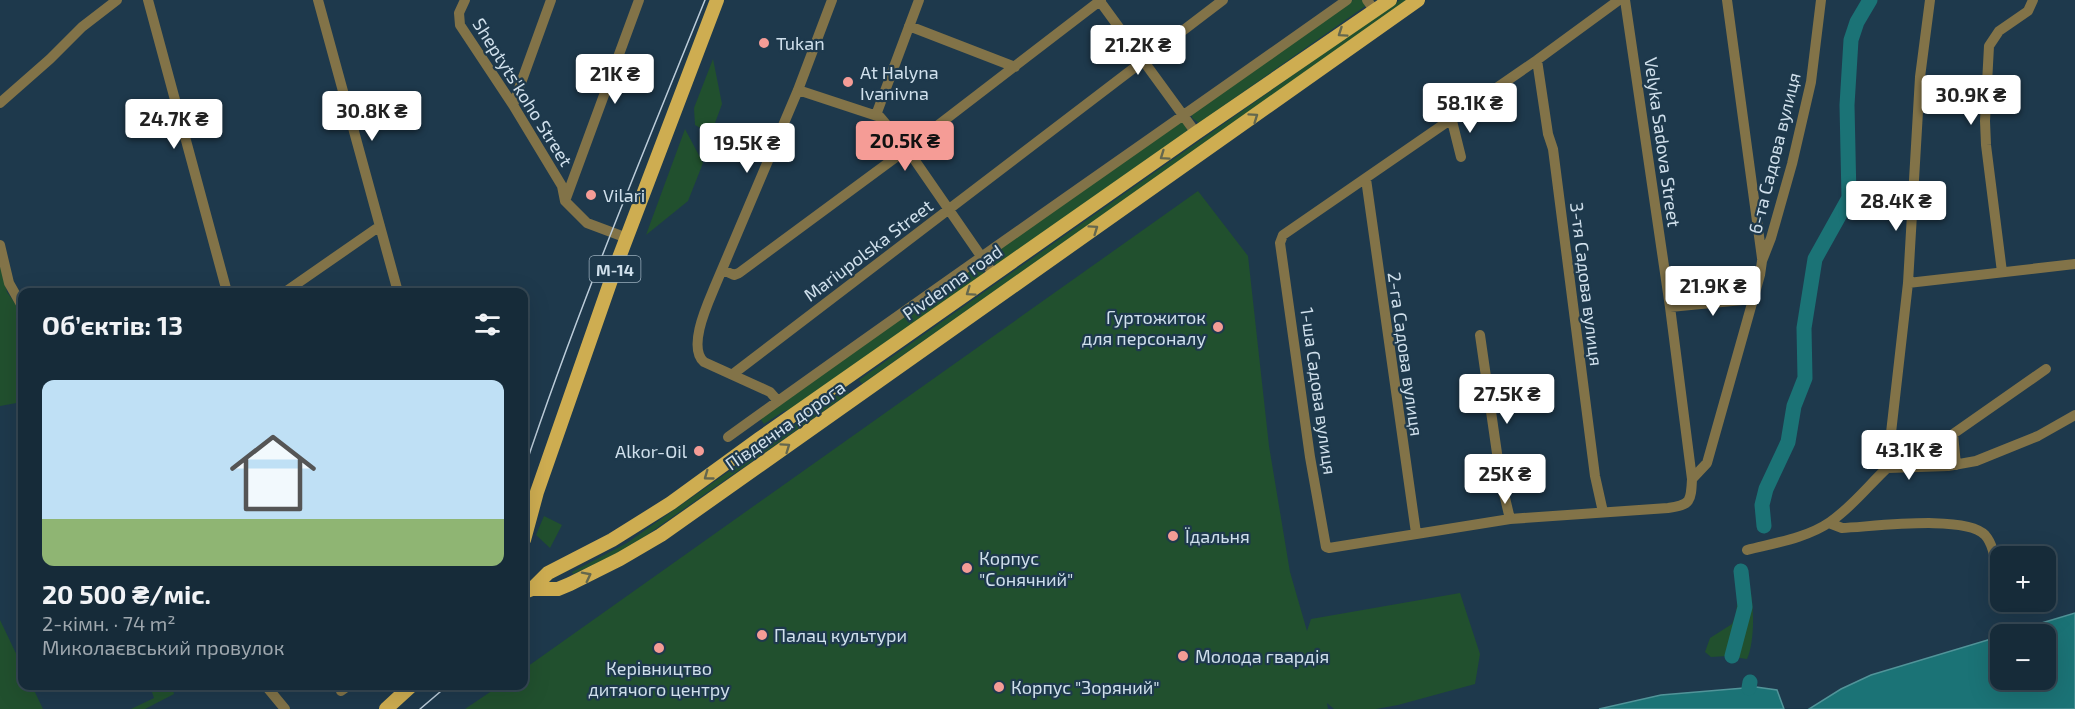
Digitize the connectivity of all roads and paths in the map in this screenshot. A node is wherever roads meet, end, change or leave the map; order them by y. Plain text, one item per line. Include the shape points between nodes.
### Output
1 (117, 0) edge
2 (148, 0) edge
3 (318, 0) edge
4 (465, 0) edge
5 (551, 0) edge
6 (639, 0) edge
7 (717, 0) edge
8 (832, 0) edge
9 (918, 0) edge
10 (1100, 0) edge
11 (1223, 0) edge
12 (1347, 0) edge
13 (1390, 0) edge
14 (1418, 0) edge
15 (1618, 0) edge
16 (1625, 0) edge
17 (1726, 0) edge
18 (1821, 0) edge
19 (1930, 0) edge
20 (2033, 0) edge
21 (1371, 6) edge
22 (909, 26) junction
23 (1144, 60) junction
24 (1538, 60) junction
25 (1016, 67) junction
26 (798, 90) junction
27 (0, 103) edge
28 (513, 105) junction
29 (876, 115) junction
30 (1184, 116) junction
31 (1451, 117) junction
32 (1196, 133) junction
33 (907, 149) junction
34 (1461, 157) dead end
35 (1366, 179) junction
36 (565, 201) junction
37 (949, 209) junction
38 (380, 226) junction
39 (627, 238) junction
40 (0, 245) edge
41 (980, 256) junction
42 (1762, 261) junction
43 (2075, 264) edge
44 (723, 270) junction
45 (2002, 272) junction
46 (994, 275) junction
47 (1908, 283) junction
48 (226, 288) edge
49 (291, 288) edge
50 (397, 288) edge
51 (1754, 298) junction
52 (18, 299) edge
53 (1670, 307) junction
54 (1480, 335) dead end
55 (2046, 369) dead end
56 (733, 374) junction
57 (845, 379) junction
58 (857, 397) junction
59 (778, 401) junction
60 (2075, 415) edge
61 (728, 437) dead end
62 (1956, 465) junction
63 (1887, 468) junction
64 (1692, 479) junction
65 (1603, 512) junction
66 (1510, 519) junction
67 (1829, 523) junction
68 (528, 525) edge
69 (1416, 533) junction
70 (1991, 546) edge
71 (1747, 550) dead end
72 (528, 591) edge
73 (269, 690) edge
74 (407, 690) edge
75 (285, 709) edge
76 (386, 709) edge

1 - 27 street
2 - 48 street
3 - 38 street
4 - 28 street, Sheptyts'koho Street via 459,13 460,25
5 - 28 street
6 - 36 street
7 - 39 main road, М-14
8 - 26 street
9 - 22 street
10 - 23 street
10 - 25 street
11 - 23 street, Mariupolska Street
12 - 30 street
13 - 21 main road, Pivdenna road
58 -> 14 main road, Південна дорога
15 - 24 street
16 - 53 street, Velyka Sadova Street
17 - 42 street
18 - 42 street, 6-та Садова вулиця via 1808,92 1792,164
19 - 47 street via 1920,77
20 - 45 street via 2028,11 1999,31 1989,46 1986,133
21 -> 32 main road, Pivdenna road
22 - 25 street
22 - 29 street
23 - 30 street
23 - 37 street, Mariupolska Street
24 - 31 street
24 - 65 street, 3-тя Садова вулиця via 1594,476
25 - 33 street
26 - 29 street
26 - 44 street
28 - 36 street, Sheptyts'koho Street via 562,186
29 - 33 street
30 - 32 street
30 - 41 street
31 - 34 street
31 - 35 street
32 -> 46 main road, Pivdenna road
33 - 37 street
33 - 44 street via 739,273
35 - 69 street, 2-га Садова вулиця
35 - 69 street, 1-ша Садова вулиця via 1281,239 1310,457 1326,547
36 - 39 street, Sheptyts'koho Street via 587,223
37 - 41 street
37 - 56 street, Mariupolska Street
38 - 49 street
38 - 50 street
39 - 68 main road, М-14
40 - 52 street via 9,283
41 - 46 street
41 - 59 street
42 - 51 street, 6-та Садова вулиця
43 - 45 street
44 - 56 street via 700,328 697,352 704,362
45 - 47 street
46 -> 57 main road, Pivdenna road
47 - 63 street
51 - 53 street
51 - 64 street, 6-та Садова вулиця via 1707,463
53 - 64 street, Velyka Sadova Street
54 - 66 street
55 - 62 street via 1953,434
56 - 59 street via 770,392
57 - 58 main road
57 -> 72 main road, Pivdenna road via 662,509 548,573
72 -> 58 main road, Південна дорога via 570,584 661,535
59 - 61 street
60 - 62 street via 2038,436
62 - 63 street
63 - 67 street
64 - 65 street, Velyka Sadova Street via 1691,495 1683,506
65 - 66 street
66 - 69 street
67 - 70 street via 1842,528 1930,523 1970,526
67 - 71 street
73 - 75 street
74 - 76 main road

